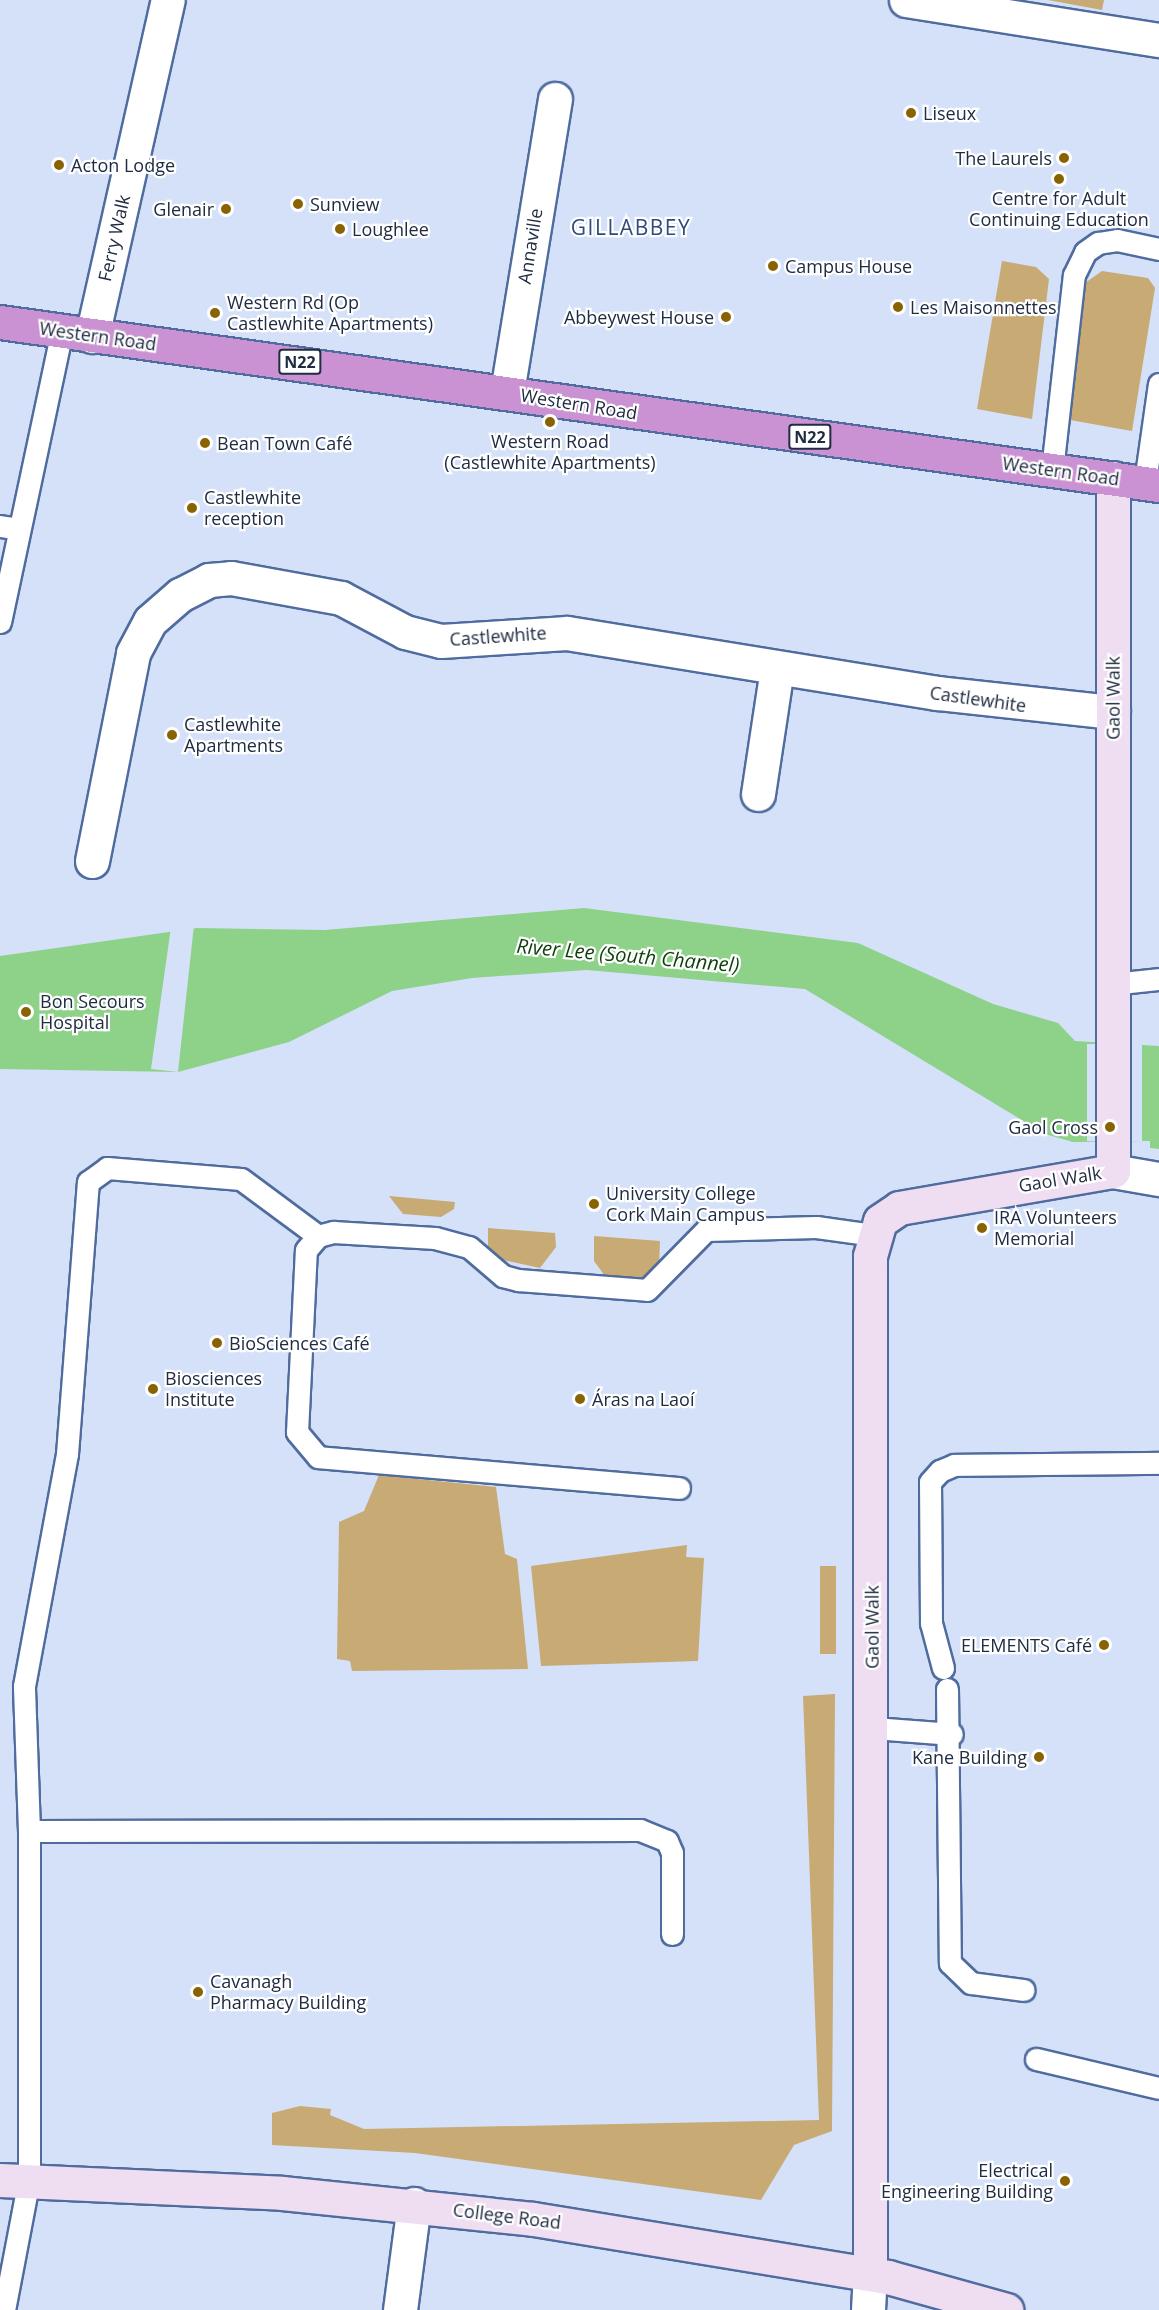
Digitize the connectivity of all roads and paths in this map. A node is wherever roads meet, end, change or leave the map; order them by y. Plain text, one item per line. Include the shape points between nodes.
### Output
1 (168, 0) edge
2 (906, 0) edge
3 (1159, 40) edge
4 (555, 99) dead end
5 (1159, 249) edge
6 (0, 322) edge
7 (77, 334) junction
8 (1159, 384) edge
9 (507, 392) junction
10 (1052, 470) junction
11 (1113, 478) junction
12 (1152, 484) edge
13 (10, 527) edge
14 (0, 622) edge
15 (777, 668) junction
16 (1113, 712) junction
17 (758, 794) dead end
18 (92, 861) dead end
19 (1159, 979) edge
20 (1112, 984) junction
21 (1113, 1156) junction
22 (1159, 1179) edge
23 (874, 1235) junction
24 (318, 1236) junction
25 (1159, 1463) edge
26 (679, 1488) dead end
27 (874, 1728) junction
28 (951, 1734) junction
29 (29, 1831) junction
30 (672, 1934) dead end
31 (1024, 1990) dead end
32 (1036, 2059) dead end
33 (1159, 2088) edge
34 (14, 2179) edge
35 (414, 2204) junction
36 (870, 2274) junction
37 (4, 2310) edge
38 (400, 2310) edge
39 (868, 2310) edge
40 (1006, 2310) edge

1 - 7 street, Ferry Walk
2 - 3 street
4 - 9 street, Annaville
5 - 10 lane via 1118,240 1098,243 1085,252 1078,267
6 - 7 highway, Western Road / N22
7 - 9 highway, Western Road / N22
7 - 13 lane
8 - 12 lane
9 - 10 highway, Western Road / N22
10 - 11 highway, Western Road / N22
11 - 12 highway, Western Road / N22
11 - 16 street, Gaol Walk
13 - 14 lane
15 - 16 street, Castlewhite via 1035,707
15 - 17 street
15 - 18 street, Castlewhite via 567,633 441,641 405,632 341,598 231,579 209,580 180,594 150,621 133,653
16 - 20 street, Gaol Walk
19 - 20 lane
20 - 21 street, Gaol Walk
21 - 22 street, Gaol Walk
21 - 23 street, Gaol Walk via 899,1208 880,1221
23 - 24 lane via 816,1227 706,1230 647,1290 518,1280 503,1276 469,1247 435,1239 333,1232
23 - 27 street, Gaol Walk via 870,1256
24 - 26 lane via 306,1250 295,1392 297,1432 318,1457
24 - 29 lane via 241,1179 107,1168 88,1182 67,1454 24,1686
25 - 28 lane via 954,1466 940,1471 930,1482 931,1623 945,1678
27 - 28 lane
27 - 36 street, Gaol Walk
28 - 31 lane via 950,1963 971,1983
29 - 30 lane via 640,1830 662,1837 672,1853
29 - 34 lane
32 - 33 lane
34 - 35 street, College Road
34 - 37 lane
35 - 36 street, College Road via 651,2235
35 - 38 street
36 - 39 street
36 - 40 street, College Road

